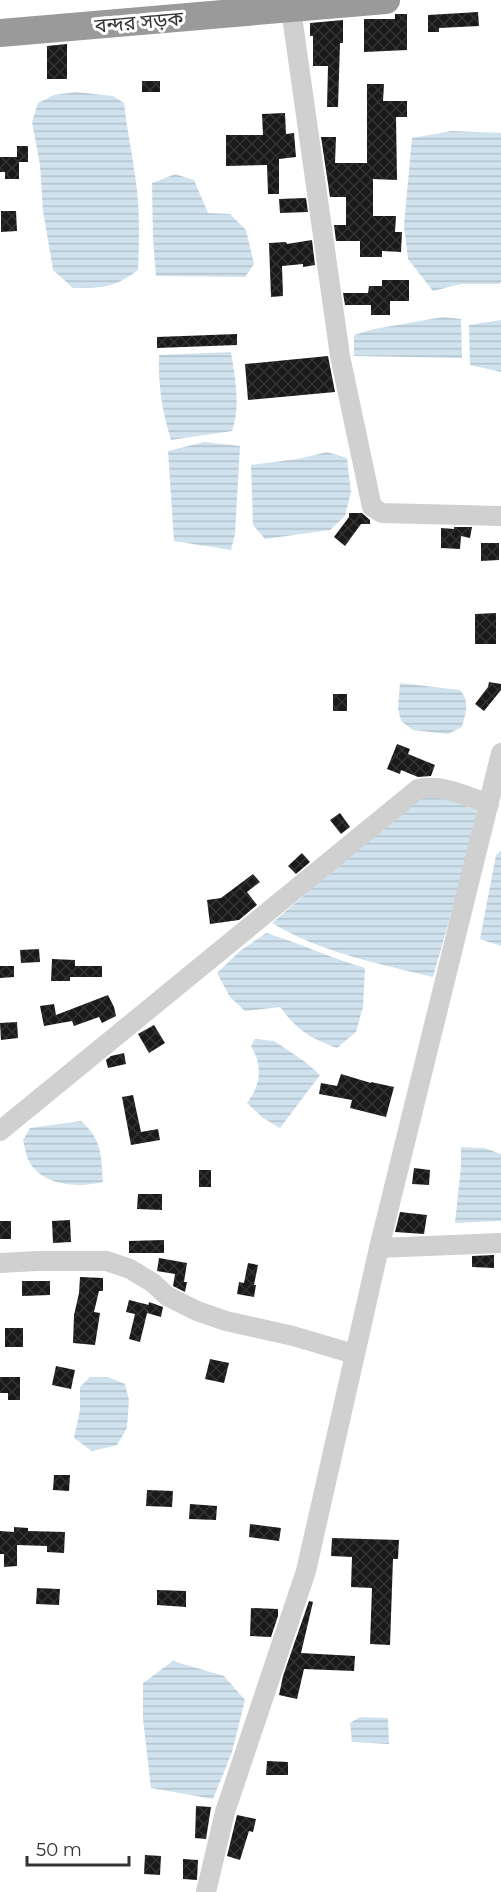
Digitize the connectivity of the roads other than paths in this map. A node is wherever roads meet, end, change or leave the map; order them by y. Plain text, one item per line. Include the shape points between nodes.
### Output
1 (386, 0) edge
2 (291, 9) junction
3 (0, 33) edge
4 (501, 516) edge
5 (501, 753) edge
6 (489, 804) junction
7 (0, 1131) edge
8 (501, 1243) edge
9 (379, 1248) junction
10 (0, 1263) edge
11 (354, 1354) junction
12 (206, 1892) edge

1 - 2 highway, বন্দর সড়ক
2 - 3 highway, বন্দর সড়ক
2 - 4 street via 340,356 372,507 382,513
5 - 6 street
6 - 7 street via 442,788 418,789
6 - 9 street
8 - 9 street
9 - 11 street
10 - 11 street via 107,1261 130,1269 153,1282 167,1296 197,1311
11 - 12 street via 306,1570 225,1812

